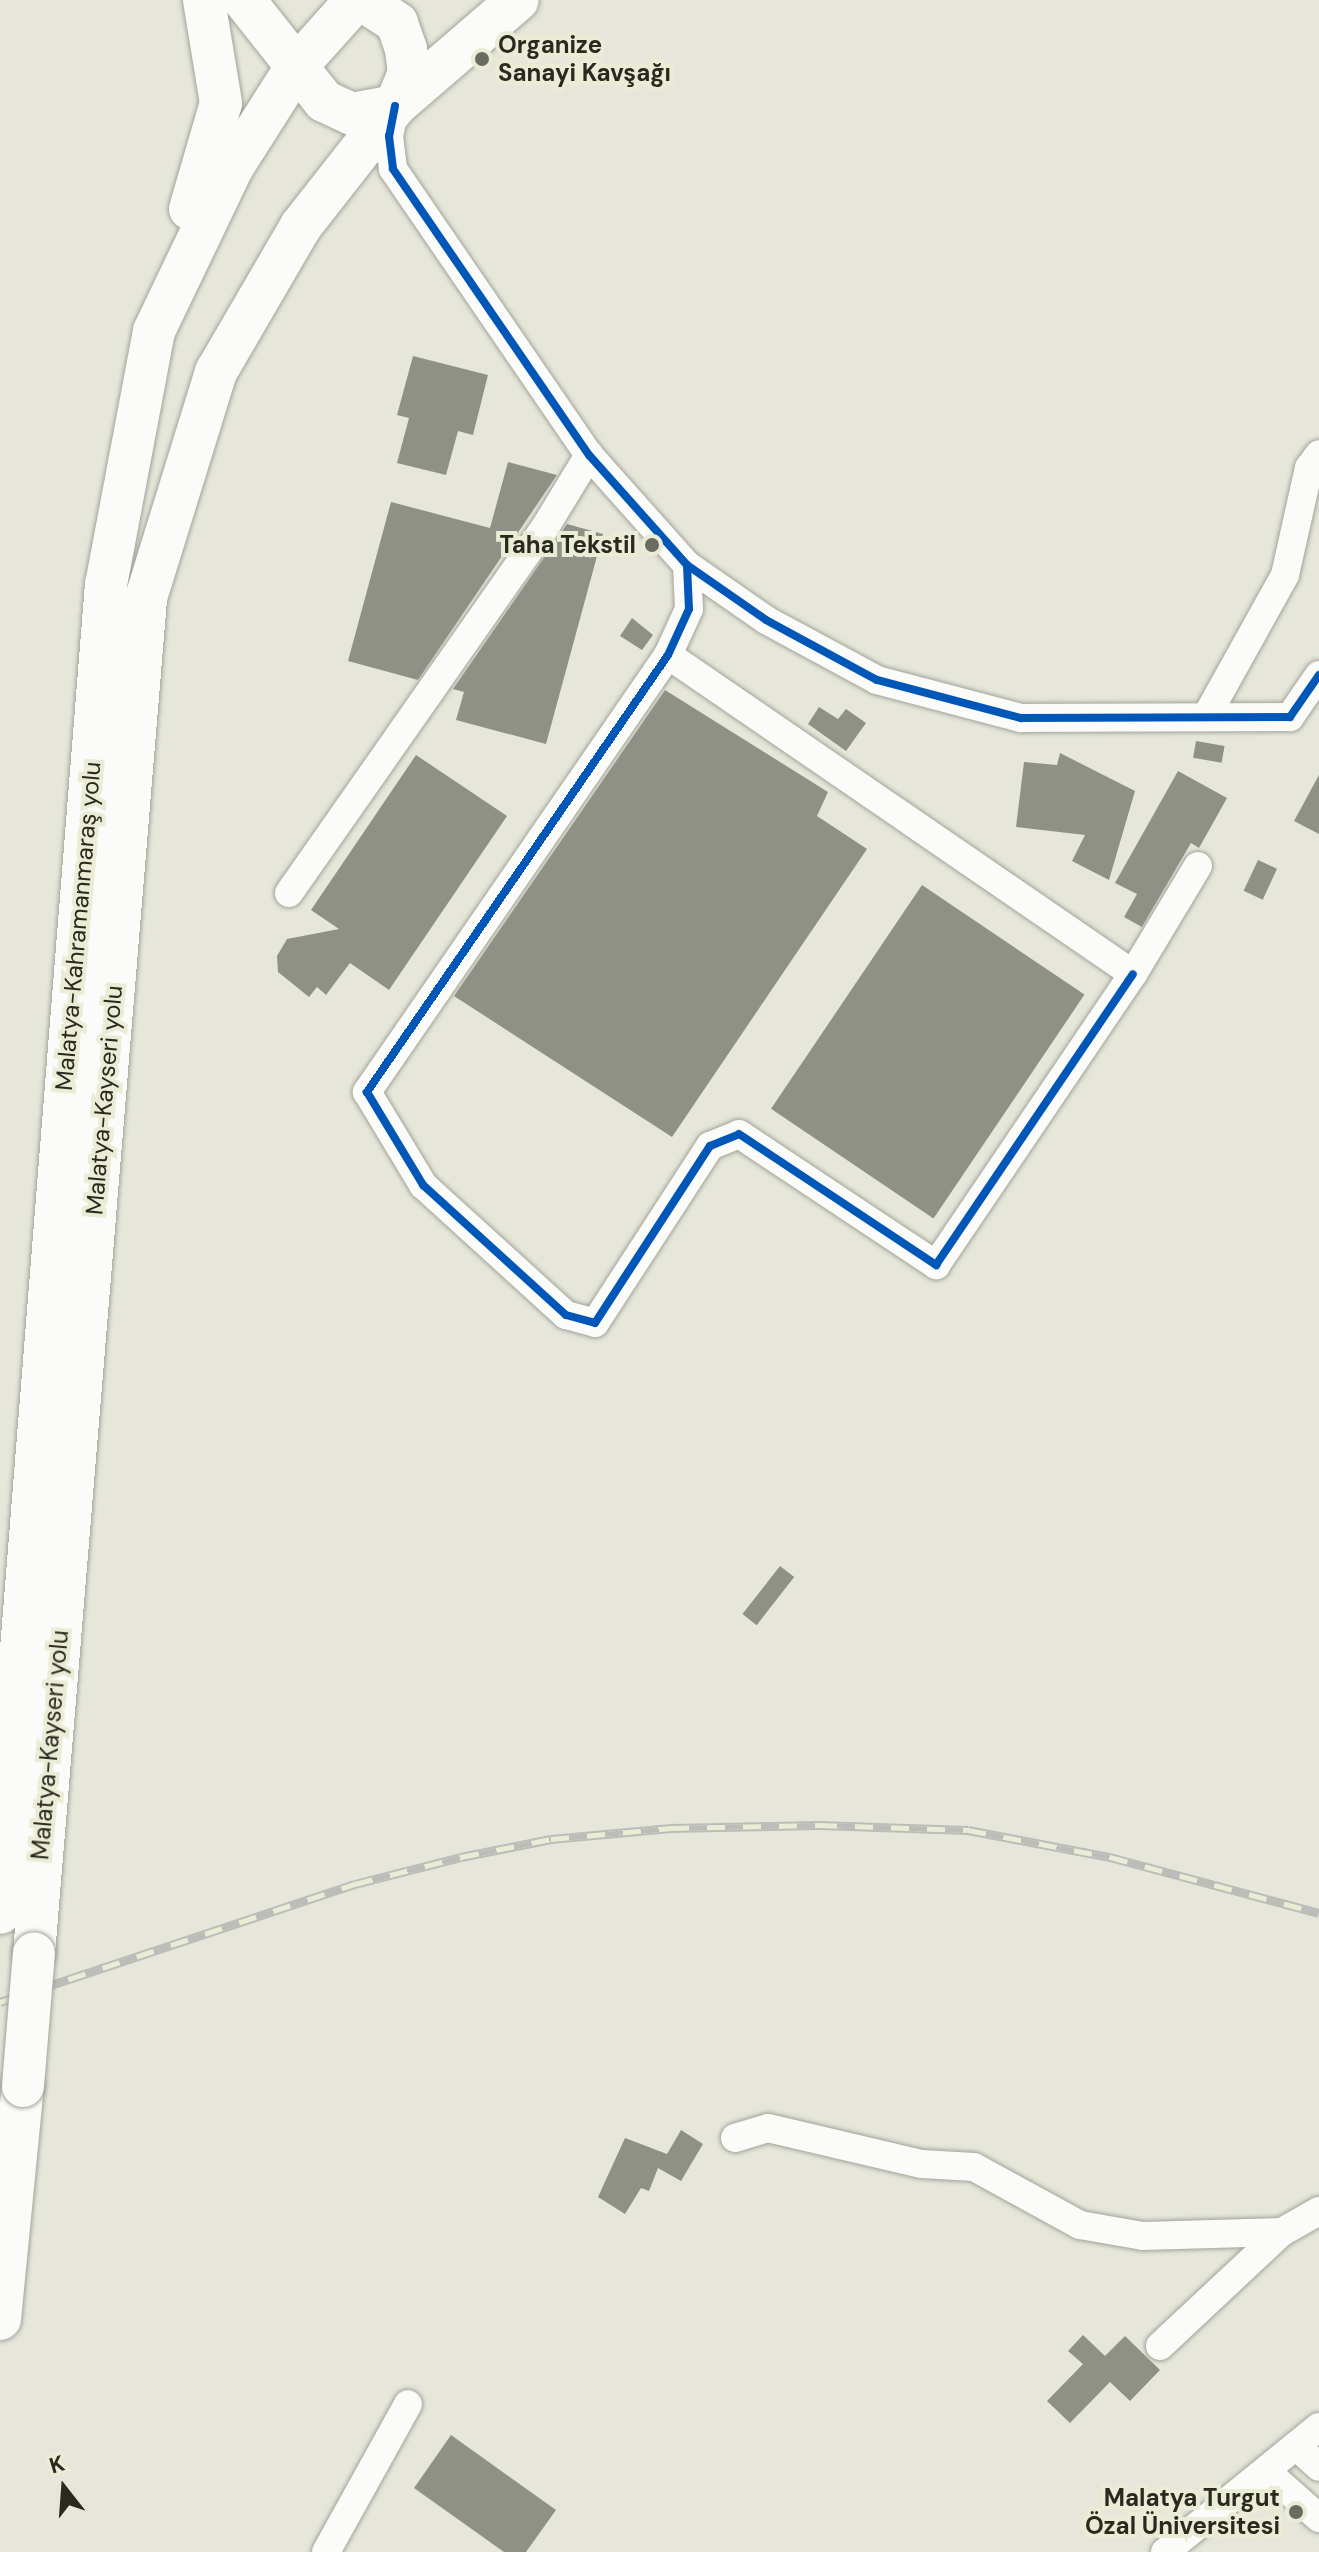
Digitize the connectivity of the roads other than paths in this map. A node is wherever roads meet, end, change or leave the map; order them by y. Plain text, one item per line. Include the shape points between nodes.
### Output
1 (204, 0) edge
2 (244, 0) edge
3 (356, 0) edge
4 (362, 0) edge
5 (518, 0) edge
6 (296, 67) junction
7 (395, 106) junction
8 (154, 331) junction
9 (1319, 454) edge
10 (589, 455) junction
11 (687, 565) junction
12 (668, 655) junction
13 (1319, 675) edge
14 (1206, 717) junction
15 (1198, 866) dead end
16 (289, 893) dead end
17 (1133, 974) junction
18 (0, 1913) edge
19 (735, 2138) dead end
20 (1319, 2211) edge
21 (1282, 2232) junction
22 (0, 2319) edge
23 (1160, 2346) dead end
24 (408, 2404) dead end
25 (1319, 2427) edge
26 (1296, 2446) junction
27 (1319, 2467) edge
28 (1266, 2471) junction
29 (1319, 2518) edge
30 (326, 2552) edge
31 (1165, 2552) edge

1 - 8 highway via 221,103
2 - 6 highway
3 - 6 highway, Malatya-Kahramanmaraş yolu
4 - 7 highway via 397,23 406,49 409,73
5 - 7 highway, Malatya-Kayseri yolu
6 - 7 highway via 324,101 352,114
6 - 8 highway, Malatya-Kahramanmaraş yolu via 232,168
7 - 10 street via 389,136 393,169
7 - 22 highway, Malatya-Kayseri yolu, bridge via 301,226 216,372 146,598
8 - 18 highway, Malatya-Kahramanmaraş yolu via 106,585
9 - 14 street via 1309,468 1285,575
10 - 11 street
10 - 16 street via 544,529
11 - 12 street via 689,609
11 - 14 street via 766,620 877,680 1021,718
12 - 17 street
12 - 17 street via 367,1092 423,1185 566,1315 595,1323 710,1146 739,1134 936,1265
13 - 14 street via 1290,717
15 - 17 street
19 - 21 street via 768,2128 922,2164 974,2167 1080,2225 1143,2236
20 - 21 street
21 - 23 street
24 - 30 street
25 - 26 street
26 - 27 street
26 - 28 street
28 - 29 street
28 - 31 street

